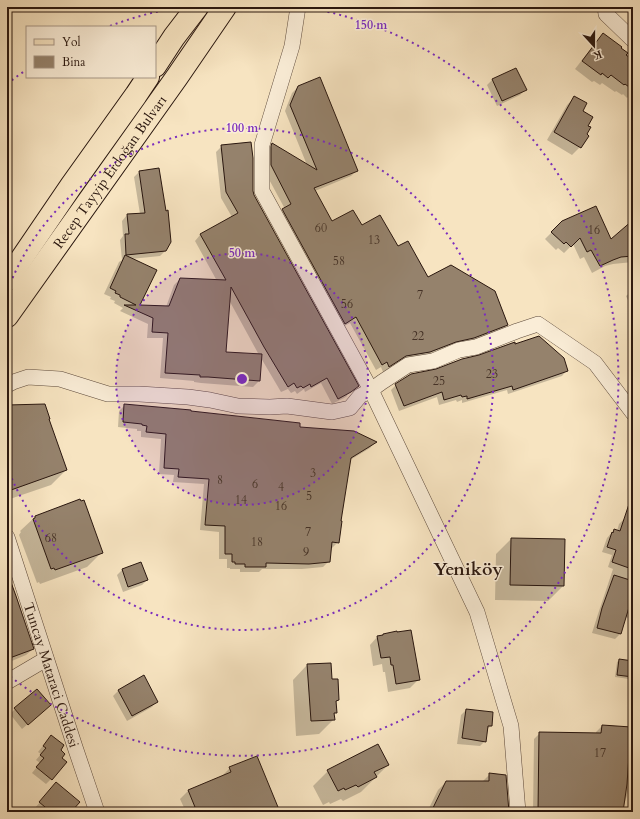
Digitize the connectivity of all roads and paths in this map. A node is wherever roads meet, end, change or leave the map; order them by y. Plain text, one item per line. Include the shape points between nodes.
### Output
1 (197, 7) edge
2 (225, 7) edge
3 (298, 7) edge
4 (605, 7) edge
5 (633, 40) edge
6 (156, 64) edge
7 (147, 78) edge
8 (7, 280) edge
9 (7, 316) edge
10 (7, 385) edge
11 (371, 390) junction
12 (633, 413) edge
13 (7, 537) edge
14 (46, 659) junction
15 (7, 682) edge
16 (97, 812) edge
17 (518, 812) edge

1 - 6 main road
2 - 9 main road, Recep Tayyip Erdoğan Bulvarı
3 - 11 street via 292,46 262,145 262,191
4 - 5 street via 606,14
7 - 8 main road, Recep Tayyip Erdoğan Bulvarı
10 - 11 street via 28,377 60,379 108,394 188,397 238,406 287,406 332,412 350,408 360,396
11 - 12 street via 408,365 433,361 538,324 595,363
11 - 17 street via 477,612 511,726
13 - 14 street, Tuncay Mataraci Caddesi
14 - 15 street
14 - 16 street, Tuncay Mataraci Caddesi

